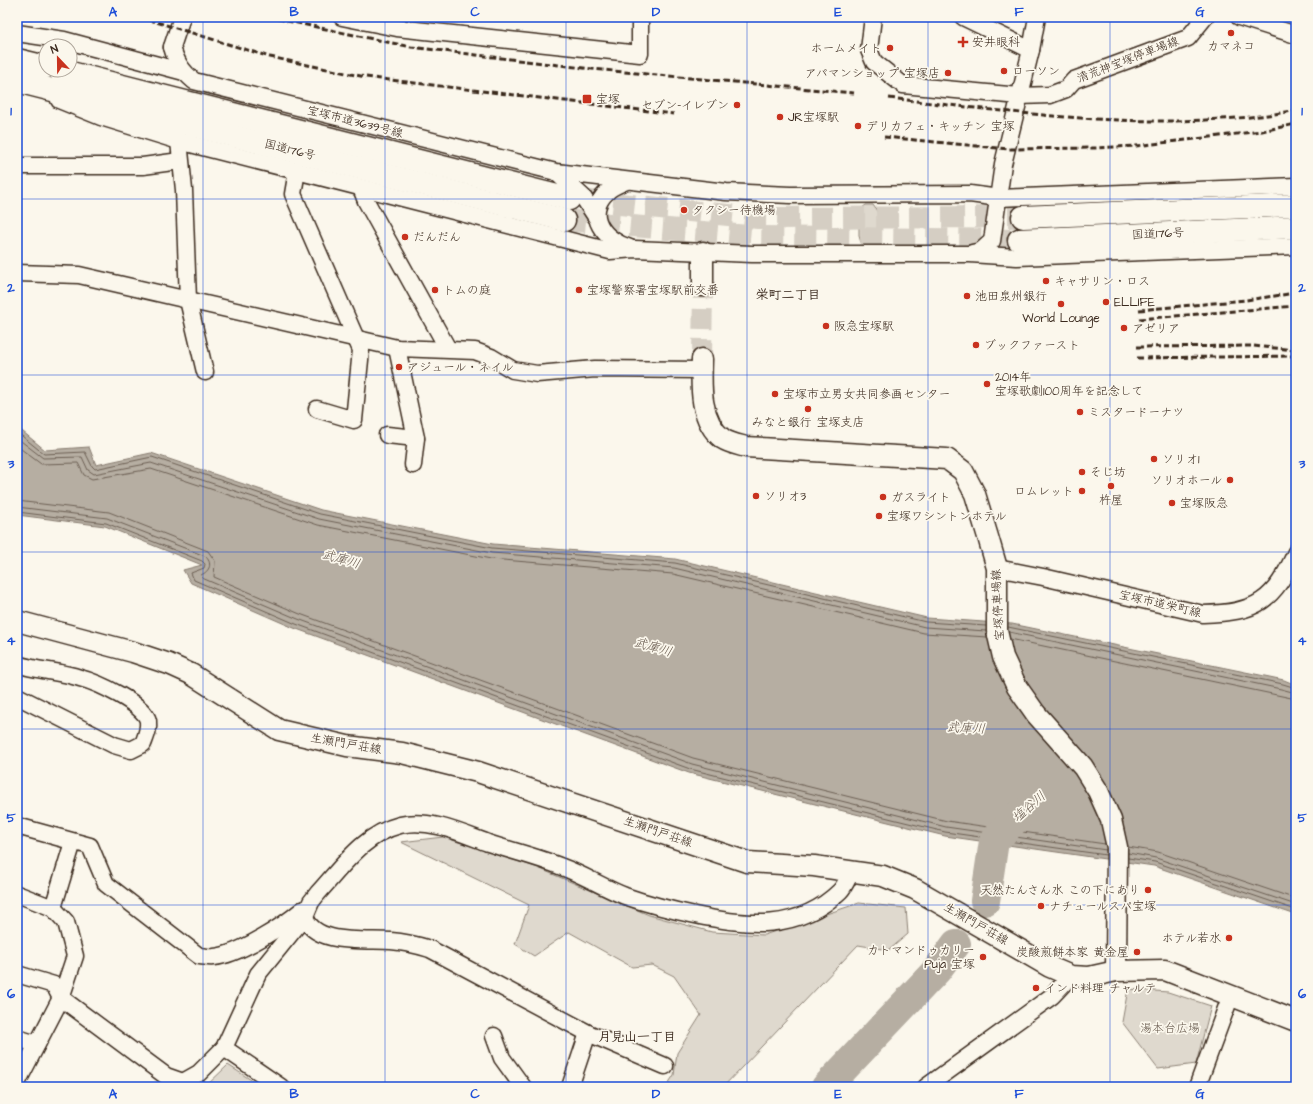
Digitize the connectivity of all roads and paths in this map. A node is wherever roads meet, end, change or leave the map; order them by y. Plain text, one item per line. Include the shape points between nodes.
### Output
1 (182, 17) edge
2 (342, 17) edge
3 (383, 17) edge
4 (640, 17) edge
5 (873, 17) edge
6 (963, 17) edge
7 (1036, 17) edge
8 (1205, 17) edge
9 (1238, 17) edge
10 (397, 28) junction
11 (17, 33) edge
12 (1296, 35) edge
13 (172, 47) junction
14 (1031, 50) junction
15 (17, 60) edge
16 (138, 60) junction
17 (38, 65) edge
18 (184, 72) junction
19 (78, 75) edge
20 (17, 82) edge
21 (1019, 96) junction
22 (179, 141) junction
23 (180, 161) junction
24 (1003, 164) junction
25 (17, 166) edge
26 (296, 171) junction
27 (556, 172) junction
28 (626, 181) junction
29 (1296, 186) edge
30 (361, 188) junction
31 (970, 194) junction
32 (999, 198) junction
33 (1037, 198) junction
34 (569, 199) tunnel mouth
35 (1296, 205) edge
36 (596, 217) junction
37 (1023, 217) tunnel mouth
38 (564, 220) tunnel mouth
39 (1296, 228) edge
40 (993, 235) junction
41 (1019, 240) tunnel mouth
42 (1296, 246) edge
43 (635, 249) junction
44 (703, 252) junction
45 (970, 254) junction
46 (17, 274) edge
47 (703, 286) tunnel mouth
48 (188, 300) junction
49 (355, 339) junction
50 (397, 348) junction
51 (448, 349) junction
52 (702, 364) joint
53 (205, 372) dead end
54 (317, 410) dead end
55 (387, 435) dead end
56 (416, 438) junction
57 (413, 465) dead end
58 (1296, 552) edge
59 (997, 577) junction
60 (17, 621) edge
61 (17, 664) edge
62 (17, 696) edge
63 (17, 826) edge
64 (73, 842) junction
65 (852, 871) junction
66 (17, 894) edge
67 (53, 908) junction
68 (308, 909) junction
69 (1116, 971) junction
70 (17, 974) edge
71 (1070, 976) junction
72 (1230, 995) junction
73 (61, 998) junction
74 (1296, 1021) edge
75 (588, 1033) junction
76 (494, 1036) dead end
77 (17, 1038) edge
78 (37, 1044) junction
79 (224, 1048) junction
80 (665, 1066) dead end
81 (21, 1083) edge
82 (181, 1085) edge
83 (281, 1087) edge
84 (523, 1087) edge
85 (570, 1087) edge
86 (926, 1087) edge
87 (1197, 1087) edge

1 - 13 street
2 - 10 street
3 - 10 street
4 - 10 street via 640,54
5 - 21 street, 清荒神宝塚停車場線 via 869,50 874,62 903,85
6 - 14 street
7 - 14 street
8 - 21 street, 清荒神宝塚停車場線 via 1188,38 1074,80 1066,89 1050,95
9 - 12 street
11 - 16 street via 64,40
13 - 16 street via 157,55
13 - 18 street, 宝塚市道3639号線 via 175,59
14 - 21 street
15 - 17 highway
16 - 18 street
18 - 27 street, 宝塚市道3639号線 via 194,80
19 - 34 highway, 国道176号
20 - 22 street via 101,117
20 - 38 highway, 国道176号
21 - 24 street
22 - 23 street
22 - 26 street
23 - 25 street via 142,166
23 - 48 street via 184,190
24 - 31 street via 995,178 984,188
24 - 32 street
24 - 33 street via 1008,182 1020,192
26 - 30 street
26 - 49 street via 293,194
27 - 28 street, 宝塚市道3639号線
27 - 36 street via 583,197
28 - 31 street, 宝塚市道3639号線 via 726,192 790,195
28 - 36 street via 607,192 596,208
29 - 33 street, 宝塚市道3639号線
30 - 43 street via 610,251
30 - 51 street
31 - 32 street, 宝塚市道3639号線
31 - 40 street via 987,210 993,225
32 - 33 street, 宝塚市道3639号線
32 - 40 street
35 - 37 highway, 国道176号
36 - 43 street via 608,238
39 - 41 highway, 国道176号
40 - 45 street via 988,246
42 - 45 street via 1017,257
43 - 44 street
44 - 45 street
44 - 47 main road
46 - 48 street via 79,275
48 - 49 street
48 - 53 street
49 - 50 street
49 - 54 street via 361,350 354,420
50 - 51 street
50 - 56 street
51 - 52 street via 475,351 513,370 537,374
52 - 59 main road, 宝塚停車場線 via 705,413 713,429 724,440 746,447 947,459 963,471 975,494
55 - 56 street
56 - 57 street
58 - 59 street, 宝塚市道栄町線 via 1272,594 1252,606 1229,614 1203,614 1043,577
59 - 69 main road, 宝塚停車場線 via 997,631 1003,657 1017,687 1036,714 1083,767 1098,791 1111,820 1117,847
60 - 65 main road, 生瀬門戸荘線 via 169,664 203,681 279,730 478,772 747,862
61 - 62 street via 81,678 108,689 139,707 148,719 148,732 143,744 131,750 108,742
63 - 64 street
64 - 67 street
64 - 68 street via 90,846 106,884 199,956 226,955 256,941
65 - 68 street via 840,891 813,911 789,920 762,924 733,924 656,907 536,857 434,825 417,823 401,825 374,836 354,854
65 - 71 main road, 生瀬門戸荘線 via 883,876 915,889
66 - 67 street
67 - 73 street via 66,922 75,956
68 - 75 street via 307,924 312,929 337,939 392,941 430,949
68 - 79 street via 258,974
69 - 71 main road, 生瀬門戸荘線 via 1089,977
69 - 72 main road, 生瀬門戸荘線 via 1165,970
70 - 73 street via 54,985
71 - 86 street via 1052,996
72 - 74 main road, 生瀬門戸荘線
72 - 87 street
73 - 78 street
73 - 82 street
75 - 80 street
75 - 85 street
76 - 84 street via 502,1058
77 - 78 street
78 - 81 street
79 - 82 street via 199,1073
79 - 83 street

